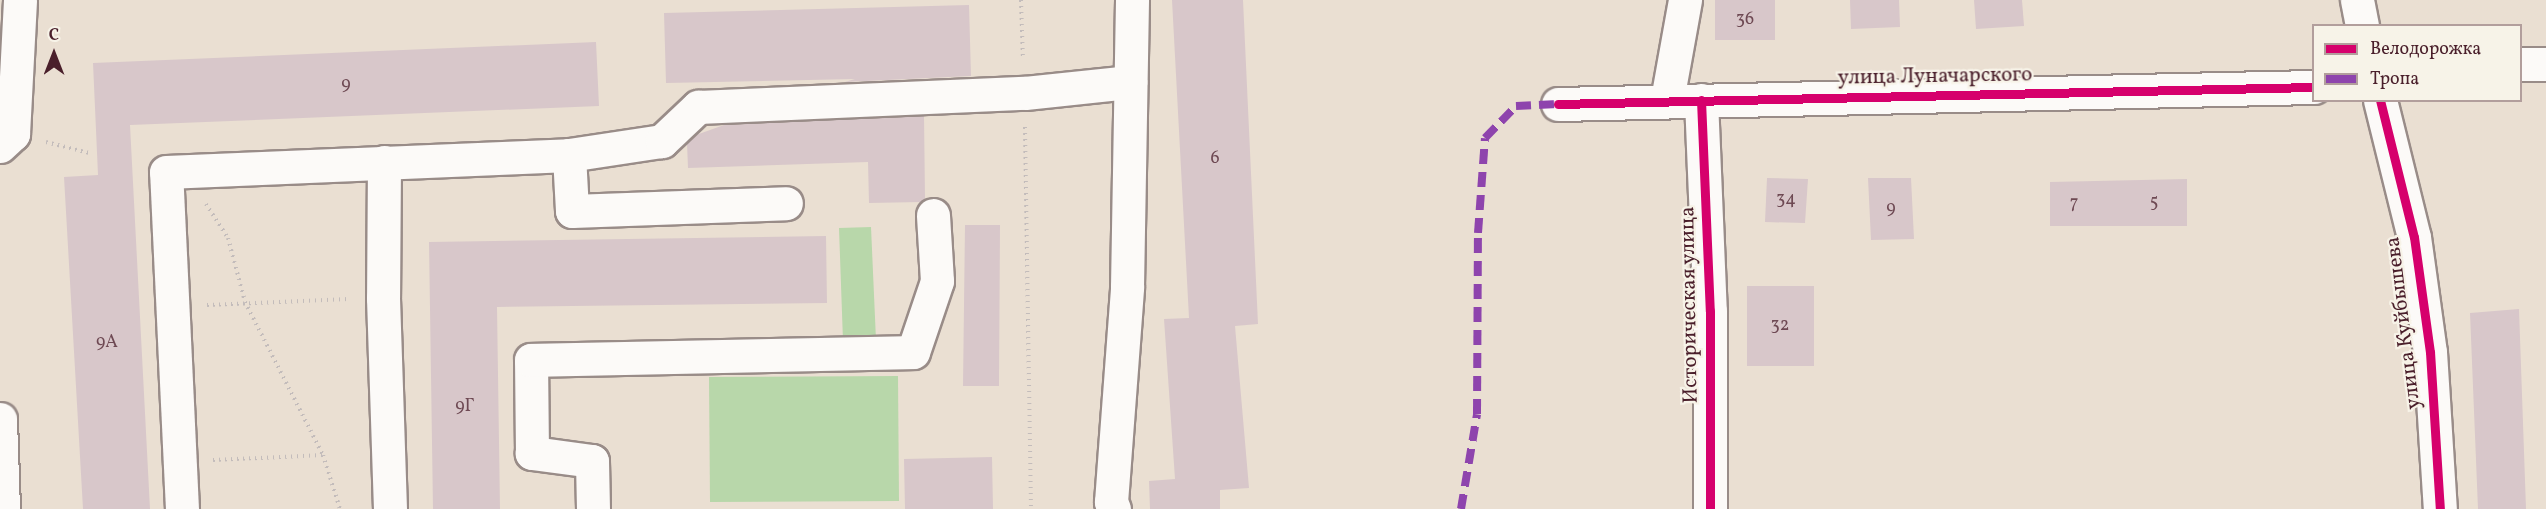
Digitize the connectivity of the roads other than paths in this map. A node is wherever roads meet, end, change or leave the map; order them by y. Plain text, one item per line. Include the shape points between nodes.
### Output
1 (20, 0) edge
2 (1131, 0) edge
3 (1685, 0) edge
4 (2357, 0) edge
5 (2362, 24) edge
6 (2522, 64) edge
7 (2546, 64) edge
8 (1130, 82) junction
9 (2312, 87) edge
10 (1701, 99) junction
11 (7, 100) edge
12 (1667, 100) junction
13 (2380, 102) edge
14 (1558, 104) dead end
15 (6, 140) edge
16 (569, 155) junction
17 (384, 162) junction
18 (786, 203) dead end
19 (933, 215) dead end
20 (0, 419) edge
21 (3, 509) edge
22 (182, 509) edge
23 (390, 509) edge
24 (593, 509) edge
25 (1114, 509) edge
26 (1710, 509) edge
27 (2440, 509) edge

1 - 11 street
2 - 8 street
3 - 12 street
4 - 5 street
6 - 7 street
8 - 16 street via 1025,93 698,107 662,141
8 - 25 street via 1127,287 1111,502
9 - 10 street, улица Луначарского
10 - 12 street, улица Луначарского
10 - 26 street, Историческая улица via 1710,311
11 - 15 street
12 - 14 street, улица Луначарского
13 - 27 street, улица Куйбышева via 2414,237 2430,352
16 - 17 street
16 - 18 street via 572,211
17 - 22 street via 166,172
17 - 23 street via 383,298
19 - 24 street via 937,281 913,352 531,360 532,453 592,461
20 - 21 street

